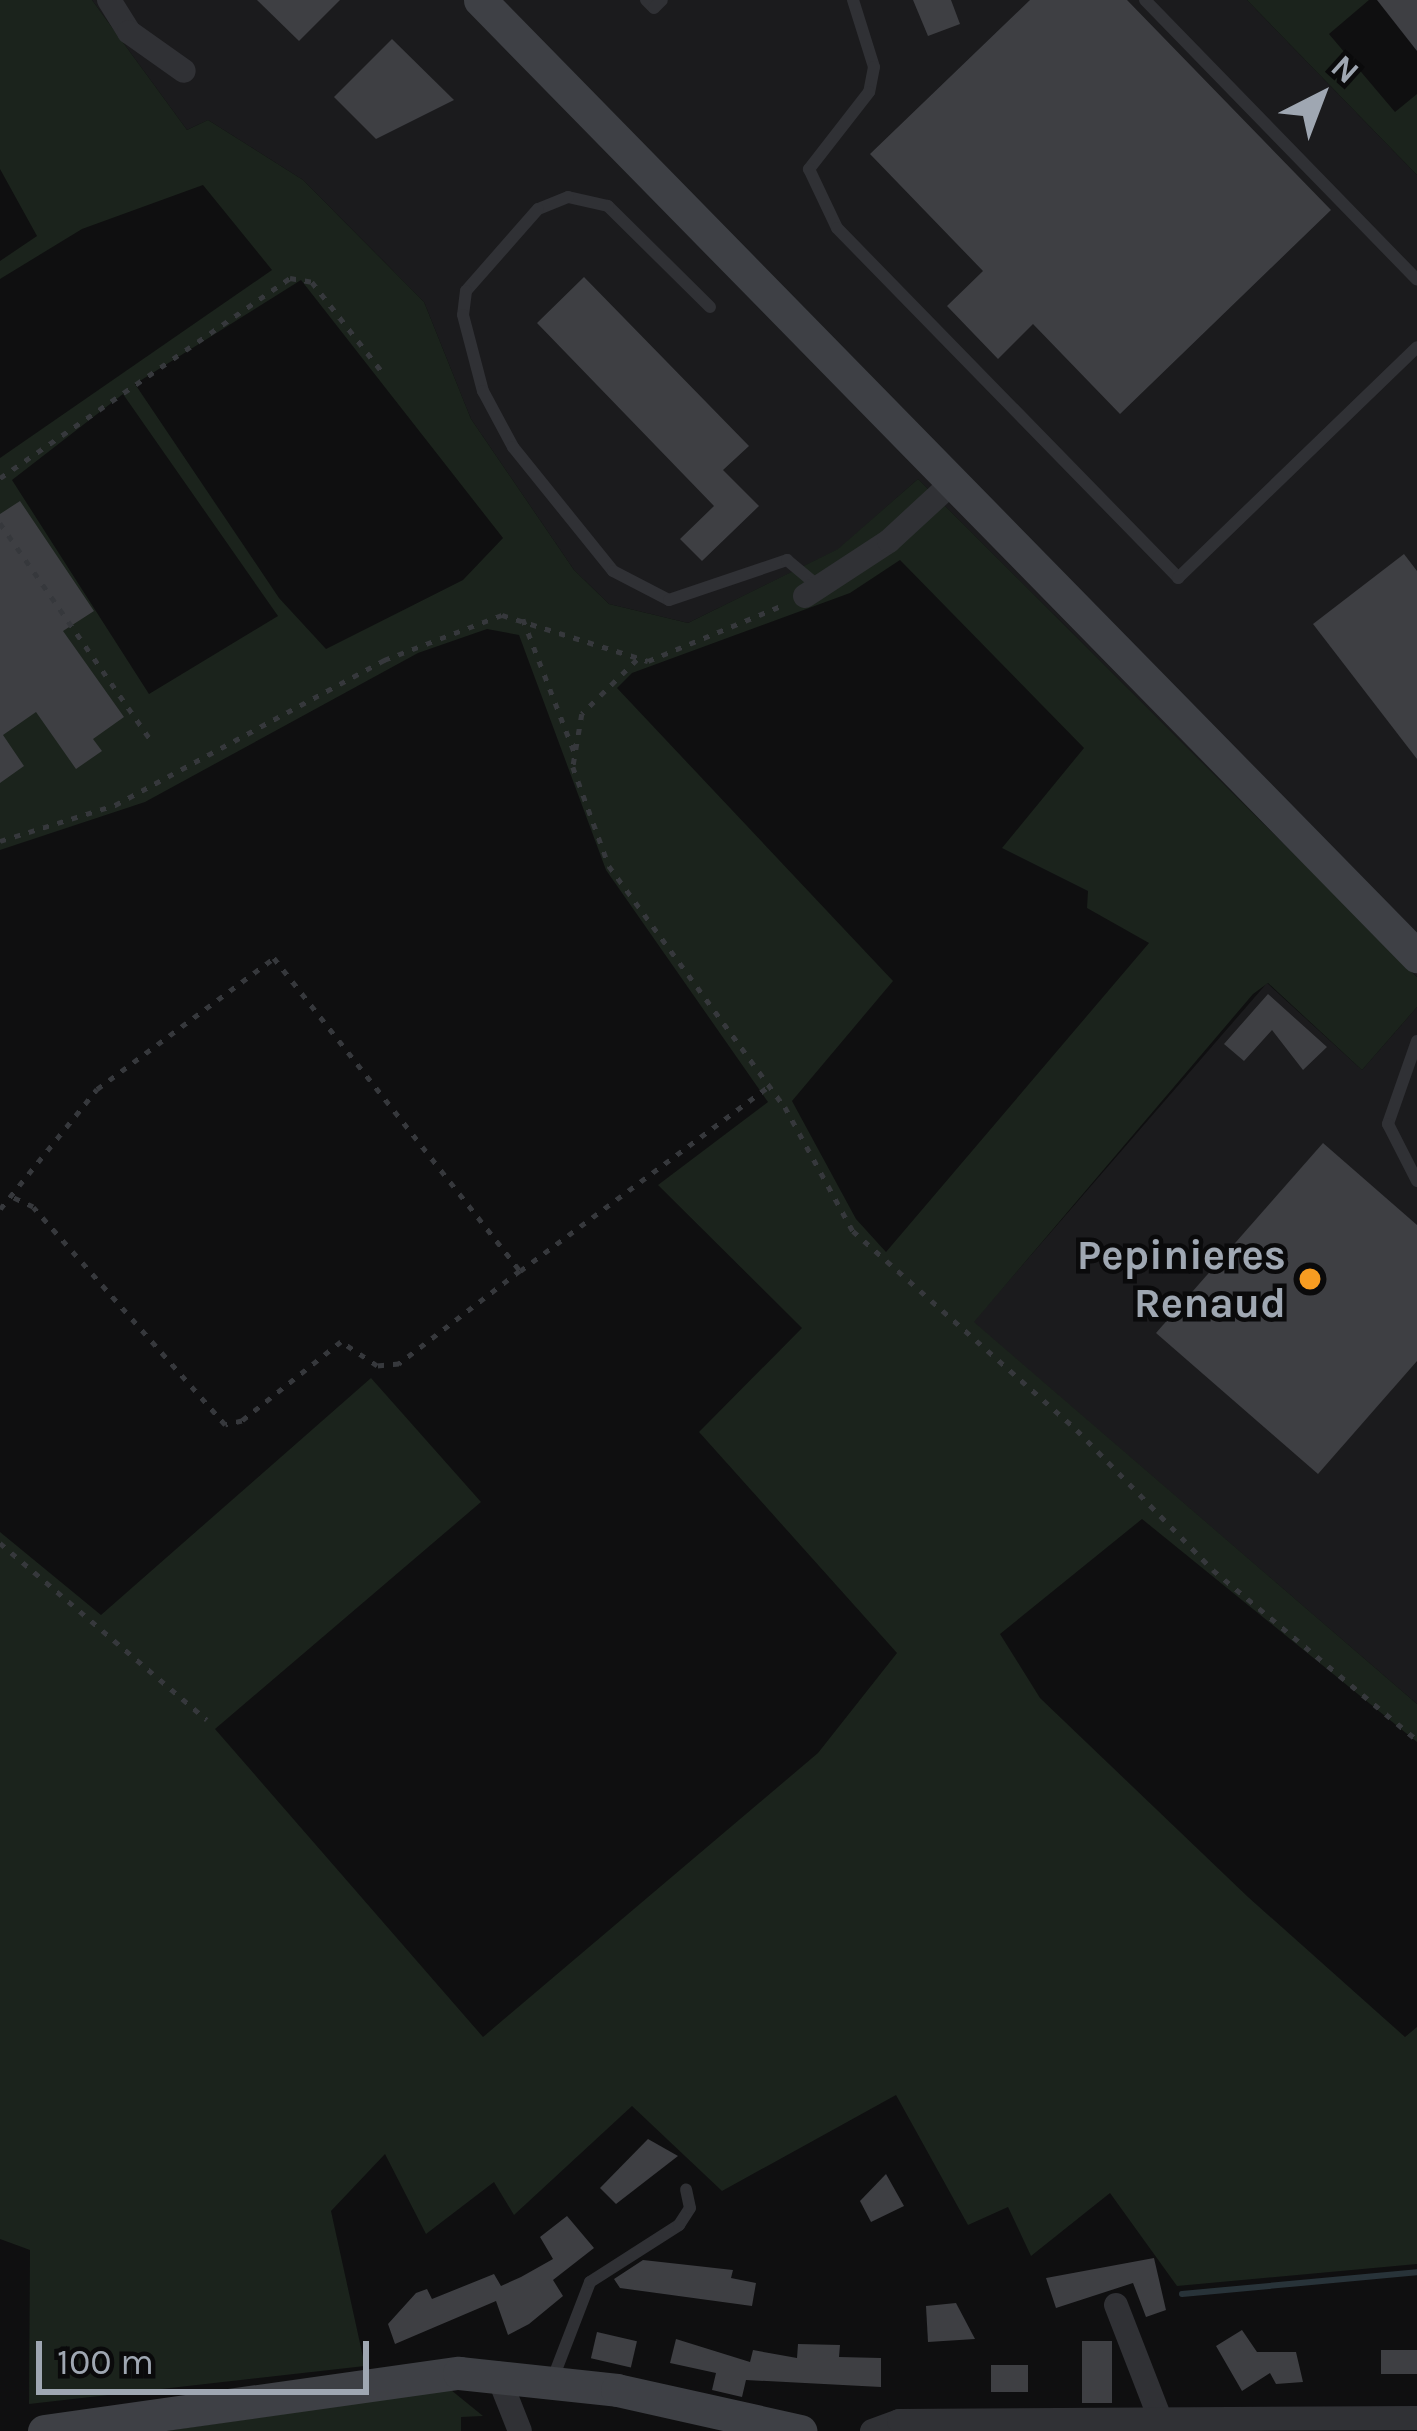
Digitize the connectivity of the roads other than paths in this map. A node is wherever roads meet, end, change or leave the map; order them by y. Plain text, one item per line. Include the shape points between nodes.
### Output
1 (110, 0) edge
2 (480, 0) edge
3 (646, 0) edge
4 (662, 0) edge
5 (853, 0) edge
6 (1145, 0) edge
7 (184, 71) dead end
8 (1417, 280) edge
9 (710, 307) dead end
10 (1417, 347) edge
11 (954, 481) junction
12 (812, 591) joint
13 (1417, 956) edge
14 (1417, 1041) edge
15 (1417, 1181) edge
16 (686, 2189) dead end
17 (1116, 2306) dead end
18 (497, 2373) junction
19 (552, 2379) junction
20 (1417, 2418) edge
21 (1163, 2426) junction
22 (44, 2431) edge
23 (520, 2431) edge
24 (800, 2431) edge
25 (872, 2431) edge

1 - 7 street via 129,32
2 - 11 main road
3 - 4 lane via 654,8
5 - 10 lane via 874,67 869,92 809,169 837,228 1178,578
6 - 8 lane
9 - 12 lane via 608,206 568,197 538,209 466,292 463,315 483,392 513,448 613,571 669,600 787,560
11 - 12 street via 890,542
11 - 13 main road
14 - 15 lane via 1388,1124
16 - 19 lane via 690,2208 680,2225 590,2282
17 - 21 street
18 - 19 main road
18 - 22 main road
18 - 23 street
19 - 24 main road
20 - 21 street
21 - 25 street via 899,2420

